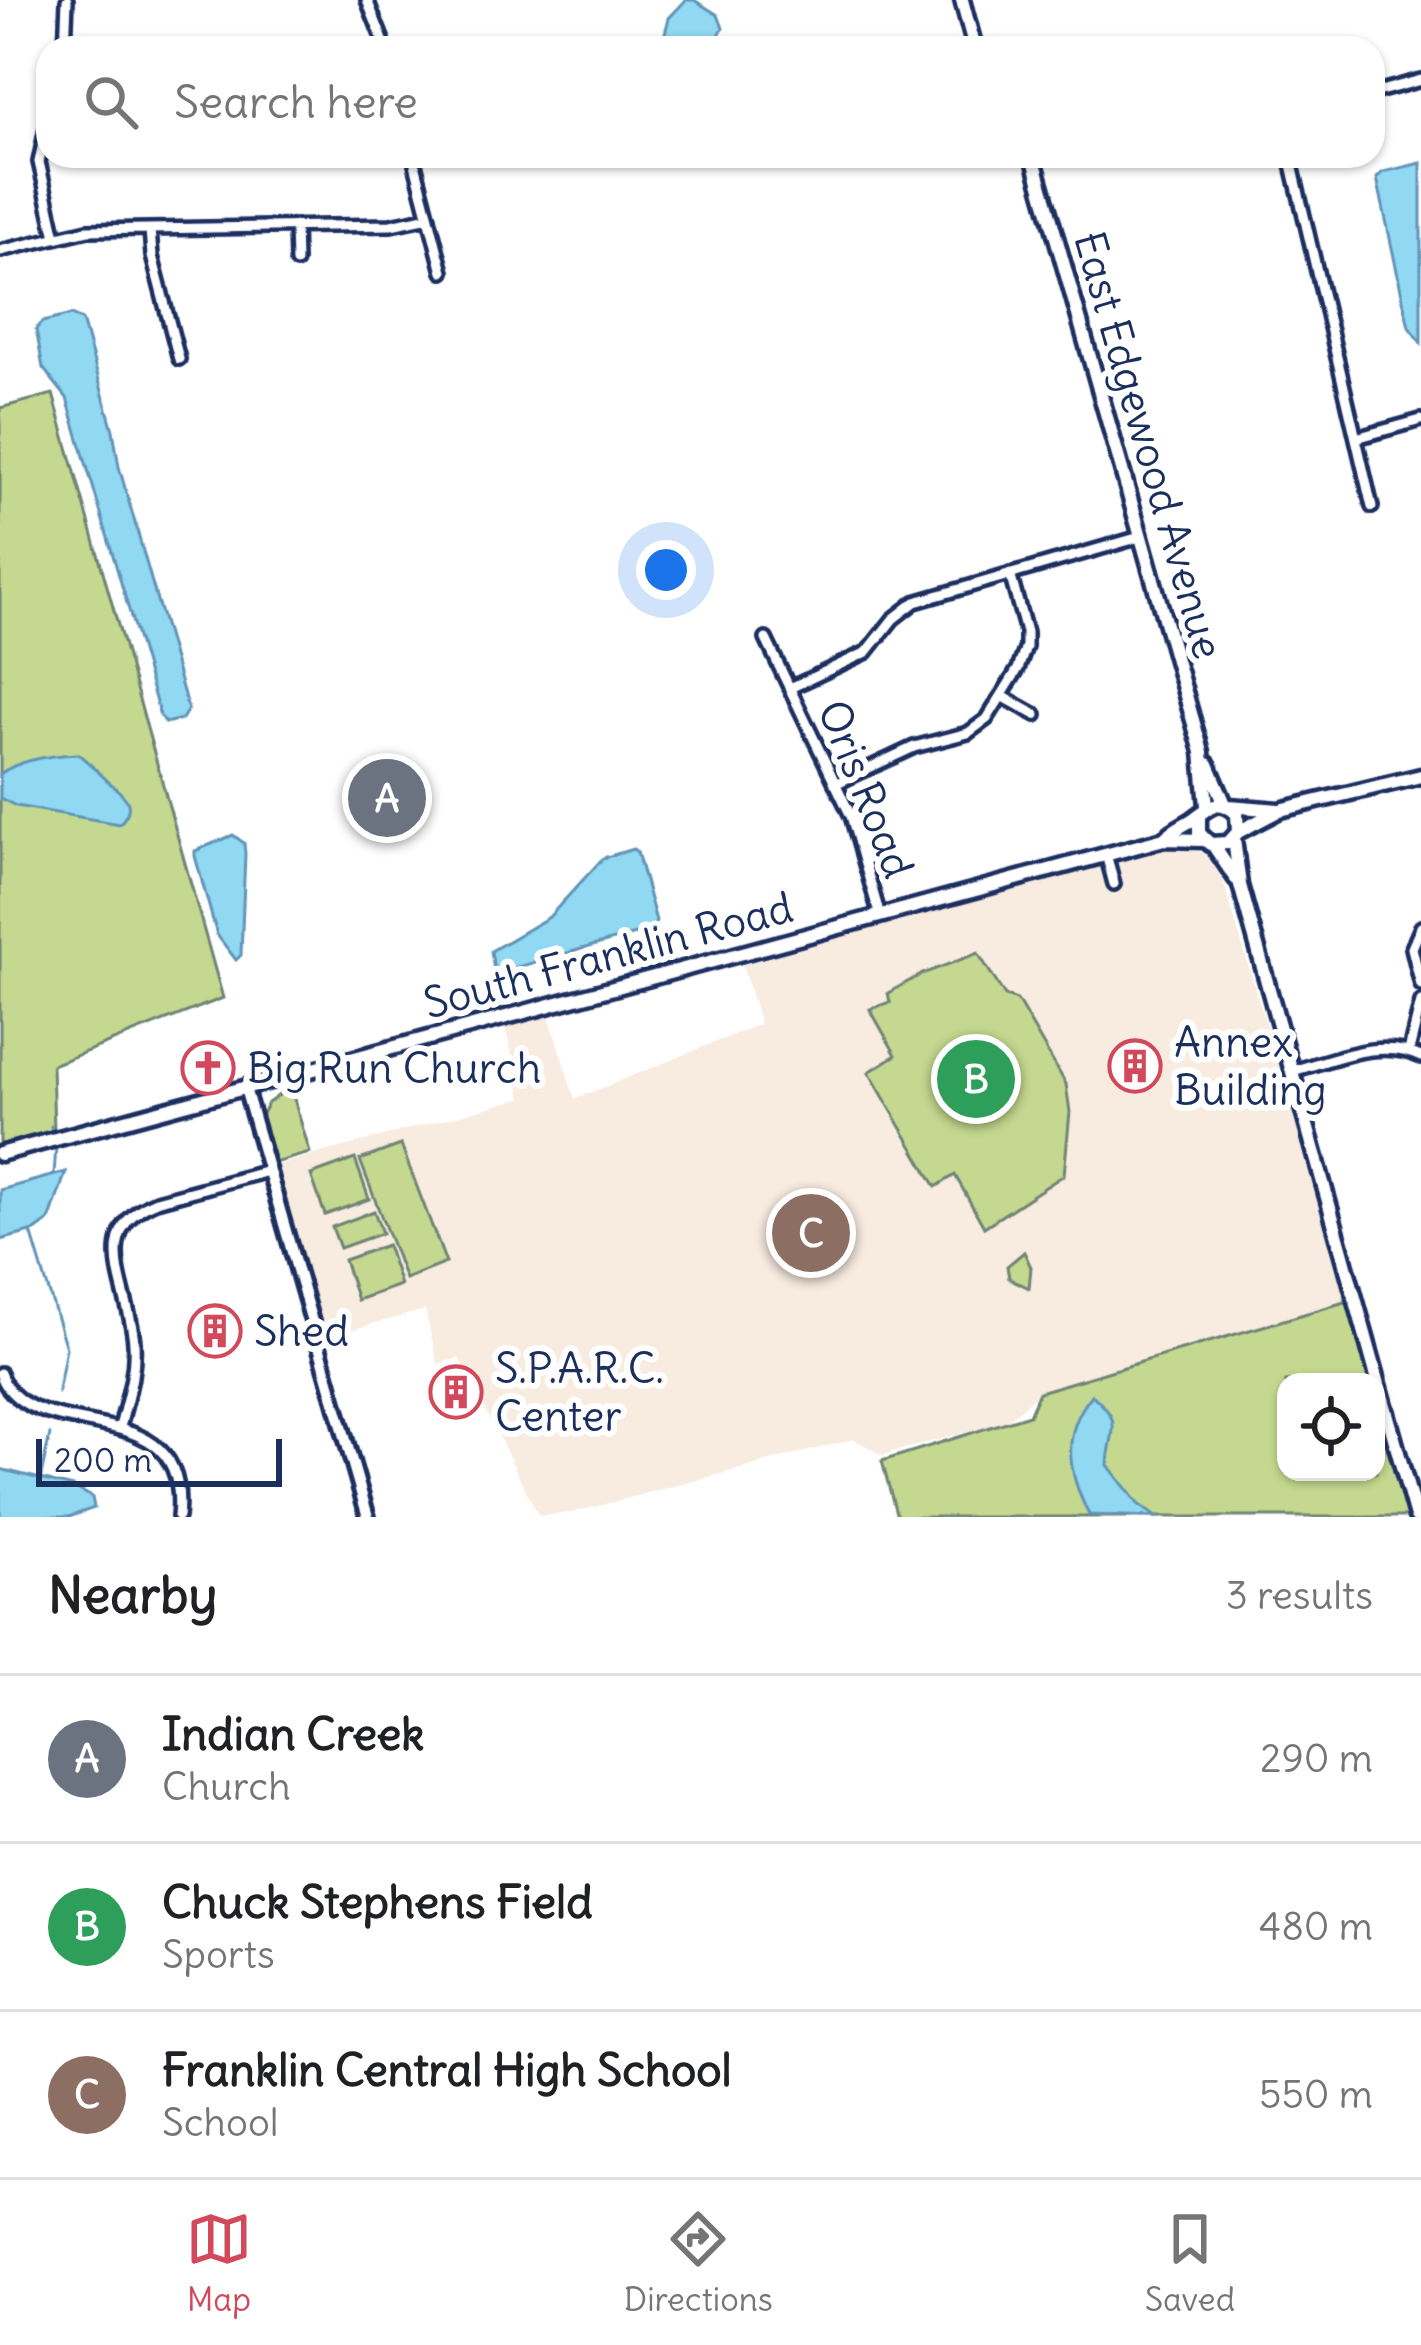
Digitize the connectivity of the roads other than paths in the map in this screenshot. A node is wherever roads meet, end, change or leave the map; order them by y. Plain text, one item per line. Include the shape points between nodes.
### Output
1 (67, 0) edge
2 (367, 0) edge
3 (962, 0) edge
4 (65, 36) edge
5 (381, 36) edge
6 (972, 36) edge
7 (1421, 80) edge
8 (1385, 90) edge
9 (40, 168) edge
10 (416, 168) edge
11 (1036, 168) edge
12 (1293, 168) edge
13 (429, 217) junction
14 (295, 226) junction
15 (150, 229) junction
16 (56, 237) junction
17 (0, 251) edge
18 (296, 262) dead end
19 (443, 272) dead end
20 (179, 359) dead end
21 (1421, 420) edge
22 (1356, 438) junction
23 (1372, 507) dead end
24 (1140, 537) junction
25 (1010, 574) junction
26 (766, 639) dead end
27 (790, 688) junction
28 (1003, 695) junction
29 (1036, 715) dead end
30 (1202, 752) junction
31 (1421, 776) edge
32 (835, 784) junction
33 (1227, 805) junction
34 (1203, 810) junction
35 (1280, 810) junction
36 (1236, 836) junction
37 (1164, 839) junction
38 (1208, 842) junction
39 (1106, 854) junction
40 (1114, 884) dead end
41 (1240, 885) junction
42 (880, 916) junction
43 (1421, 928) edge
44 (1421, 986) edge
45 (1421, 1002) edge
46 (1409, 1051) junction
47 (1421, 1057) edge
48 (1292, 1071) junction
49 (245, 1088) junction
50 (0, 1154) edge
51 (268, 1171) junction
52 (0, 1373) edge
53 (120, 1427) junction
54 (178, 1517) edge
55 (368, 1517) edge
56 (1416, 1517) edge

1 - 4 street
2 - 5 street
3 - 6 main road
7 - 8 street
9 - 16 street
10 - 13 street
11 - 24 main road, East Edgewood Avenue
12 - 22 street
13 - 14 street
13 - 19 street
14 - 15 street
14 - 18 street
15 - 16 street
15 - 20 street
16 - 17 street
21 - 22 street
22 - 23 street
24 - 25 street
24 - 30 main road, East Edgewood Avenue
25 - 27 street via 912,604 867,652
25 - 28 street via 1026,639
26 - 27 street, Oris Road
27 - 32 street, Oris Road
28 - 29 street
28 - 32 street via 972,731
30 - 33 main road
30 - 34 main road
31 - 35 main road
32 - 42 street, Oris Road
33 - 34 main road
33 - 35 main road
33 - 36 main road via 1239,817
34 - 37 main road, South Franklin Road
34 - 38 main road via 1198,830
35 - 36 main road
36 - 38 main road
36 - 41 main road
37 - 38 main road, South Franklin Road
37 - 39 main road, South Franklin Road
38 - 41 main road
39 - 40 street
39 - 42 main road, South Franklin Road
41 - 48 main road
42 - 49 main road, South Franklin Road
43 - 44 street via 1412,948
45 - 46 street
46 - 47 street
46 - 48 street via 1377,1048
48 - 56 main road
49 - 50 main road, South Franklin Road
49 - 51 street
51 - 53 street via 156,1201 123,1227 116,1266 135,1351
51 - 55 street
52 - 53 street via 25,1405
53 - 54 street via 166,1461 178,1486

